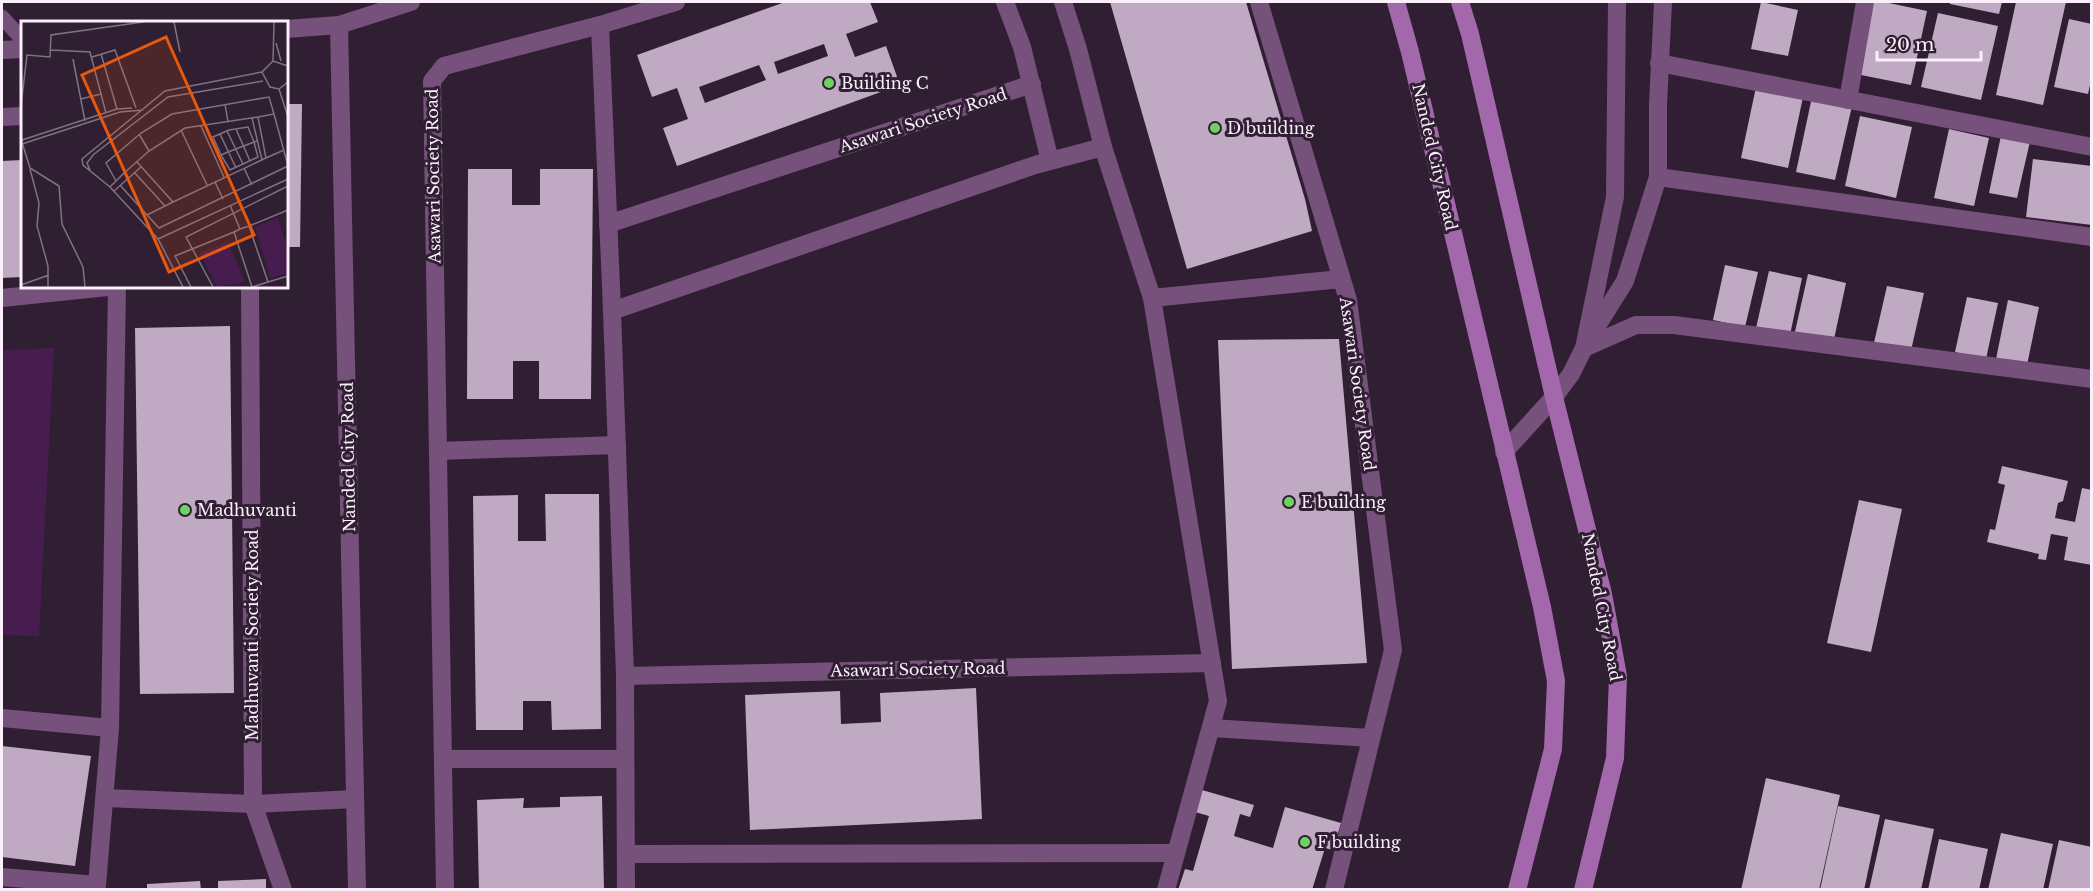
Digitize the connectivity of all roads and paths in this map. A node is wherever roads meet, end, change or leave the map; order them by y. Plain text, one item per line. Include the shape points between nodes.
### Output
1 (411, 2) edge
2 (676, 2) edge
3 (1005, 2) edge
4 (1063, 2) edge
5 (1259, 2) edge
6 (1396, 2) edge
7 (1460, 2) edge
8 (1617, 2) edge
9 (1663, 2) edge
10 (1865, 2) edge
11 (2, 17) edge
12 (339, 25) junction
13 (600, 25) junction
14 (288, 29) edge
15 (21, 38) edge
16 (21, 49) edge
17 (2, 50) edge
18 (1659, 63) junction
19 (1032, 84) junction
20 (1848, 100) junction
21 (21, 116) edge
22 (2, 117) edge
23 (1102, 147) junction
24 (2091, 147) edge
25 (1050, 161) junction
26 (1658, 177) junction
27 (608, 224) junction
28 (2091, 237) edge
29 (1341, 279) junction
30 (98, 288) edge
31 (117, 288) edge
32 (250, 288) edge
33 (2, 298) edge
34 (1152, 298) junction
35 (612, 311) junction
36 (1584, 348) junction
37 (2091, 379) edge
38 (1554, 397) junction
39 (617, 446) junction
40 (438, 451) junction
41 (1504, 452) junction
42 (1212, 663) junction
43 (625, 676) junction
44 (2, 718) edge
45 (110, 728) junction
46 (1211, 728) junction
47 (1371, 738) junction
48 (444, 759) junction
49 (625, 759) junction
50 (105, 798) junction
51 (355, 799) junction
52 (253, 804) junction
53 (1176, 853) junction
54 (626, 855) junction
55 (2, 876) edge
56 (97, 887) edge
57 (283, 890) edge
58 (357, 890) edge
59 (445, 890) edge
60 (626, 890) edge
61 (1166, 890) edge
62 (1334, 890) edge
63 (1517, 890) edge
64 (1583, 890) edge

1 - 12 street
2 - 13 street, Asawari Society Road
3 - 19 street
4 - 23 street
5 - 29 street, Asawari Society Road
6 - 41 street, Nanded City Road
7 - 38 street, Nanded City Road
8 - 36 street via 1615,197
9 - 18 street
10 - 20 street
11 - 15 lane
12 - 14 street
12 - 51 street, Nanded City Road
13 - 27 street
13 - 40 street, Asawari Society Road via 444,66 432,81
16 - 17 street
18 - 20 street
18 - 26 street
19 - 25 street
19 - 27 street, Asawari Society Road
20 - 24 street
21 - 22 street
23 - 25 street
23 - 34 street
25 - 35 street
26 - 28 street
26 - 36 street via 1624,281
27 - 35 street
29 - 34 street, Asawari Society Road
29 - 47 street, Asawari Society Road via 1348,300 1392,651
30 - 33 street
31 - 45 street
32 - 52 street, Madhuvanti Society Road
34 - 42 street
35 - 39 street
36 - 37 street via 1636,325 1674,325
36 - 38 street
38 - 41 street
38 - 64 street, Nanded City Road via 1603,594 1618,676 1615,758
39 - 40 street
39 - 43 street
40 - 48 street, Asawari Society Road
41 - 63 street, Nanded City Road via 1556,681 1553,749
42 - 43 street, Asawari Society Road
42 - 46 street via 1218,701
43 - 49 street
44 - 45 street
45 - 50 street
46 - 47 street
46 - 53 street
47 - 62 street, Asawari Society Road
48 - 49 street
48 - 59 street, Asawari Society Road
49 - 54 street
50 - 52 street
50 - 56 street
51 - 52 street
51 - 58 street, Nanded City Road
52 - 57 street, Madhuvanti Society Road
53 - 54 street
53 - 61 street
54 - 60 street
55 - 56 street

